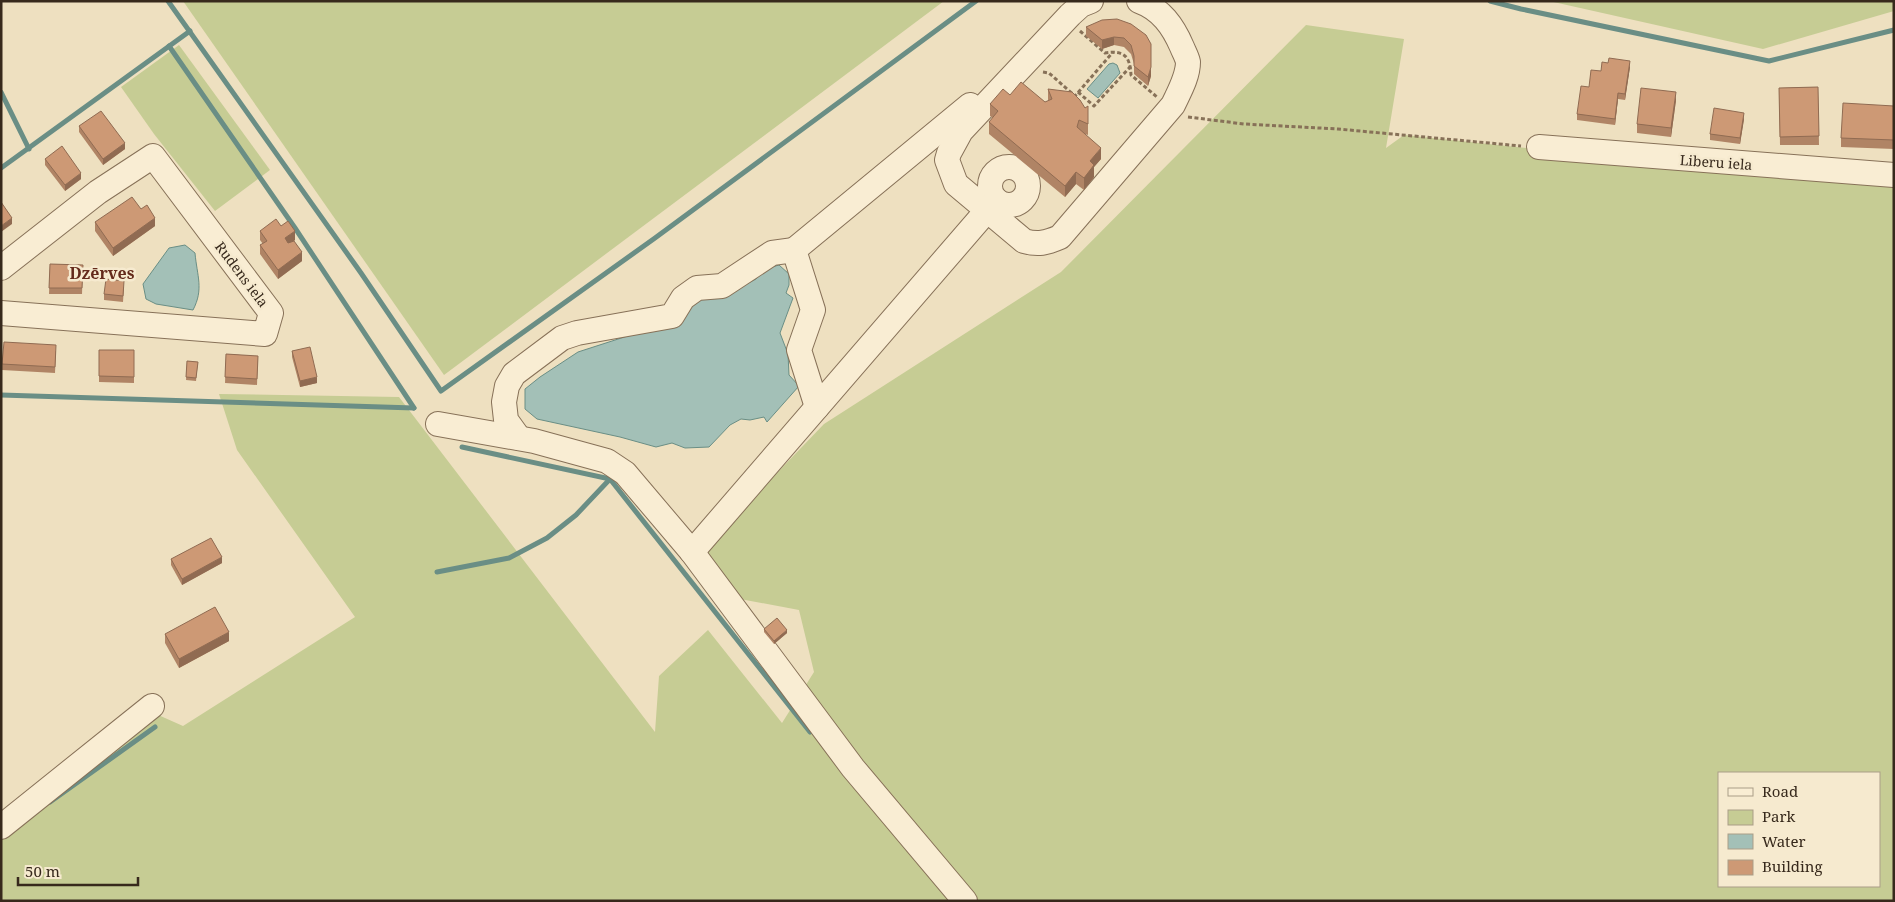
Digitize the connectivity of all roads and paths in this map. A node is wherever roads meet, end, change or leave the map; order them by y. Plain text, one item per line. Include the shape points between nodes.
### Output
1 (1090, 1) edge
2 (1139, 1) edge
3 (1067, 19) junction
4 (1114, 52) junction
5 (1131, 66) junction
6 (1018, 79) junction
7 (1078, 92) junction
8 (990, 107) junction
9 (1171, 107) junction
10 (1539, 147) joint
11 (1894, 176) edge
12 (992, 206) junction
13 (794, 250) junction
14 (1, 268) edge
15 (1, 313) edge
16 (817, 407) junction
17 (438, 424) dead end
18 (518, 438) junction
19 (692, 552) junction
20 (152, 706) dead end
21 (1, 827) edge
22 (965, 901) edge

1 - 3 street
2 - 9 street via 1168,20 1188,61 1183,85
3 - 4 path via 1106,53
3 - 6 street
4 - 5 path via 1125,55
4 - 7 path
5 - 7 path via 1094,106
5 - 9 path via 1131,75
6 - 7 path via 1036,70 1049,73 1075,96
6 - 8 street
8 - 12 street via 961,131 947,160 956,184
8 - 13 street via 979,98
9 - 10 path via 1185,117
9 - 12 street via 1060,237 1046,244 1024,242
10 - 11 street, Liberu iela
12 - 16 street
13 - 16 street via 813,310 799,350
13 - 18 street via 772,254 722,286 697,288 683,298 672,316 562,338 514,374 507,386 504,402 506,420
14 - 15 street, Rudens iela via 98,192 153,156 272,313 265,334
16 - 19 street
17 - 18 street
18 - 19 street via 607,461 624,474
19 - 22 street via 853,768
20 - 21 street

